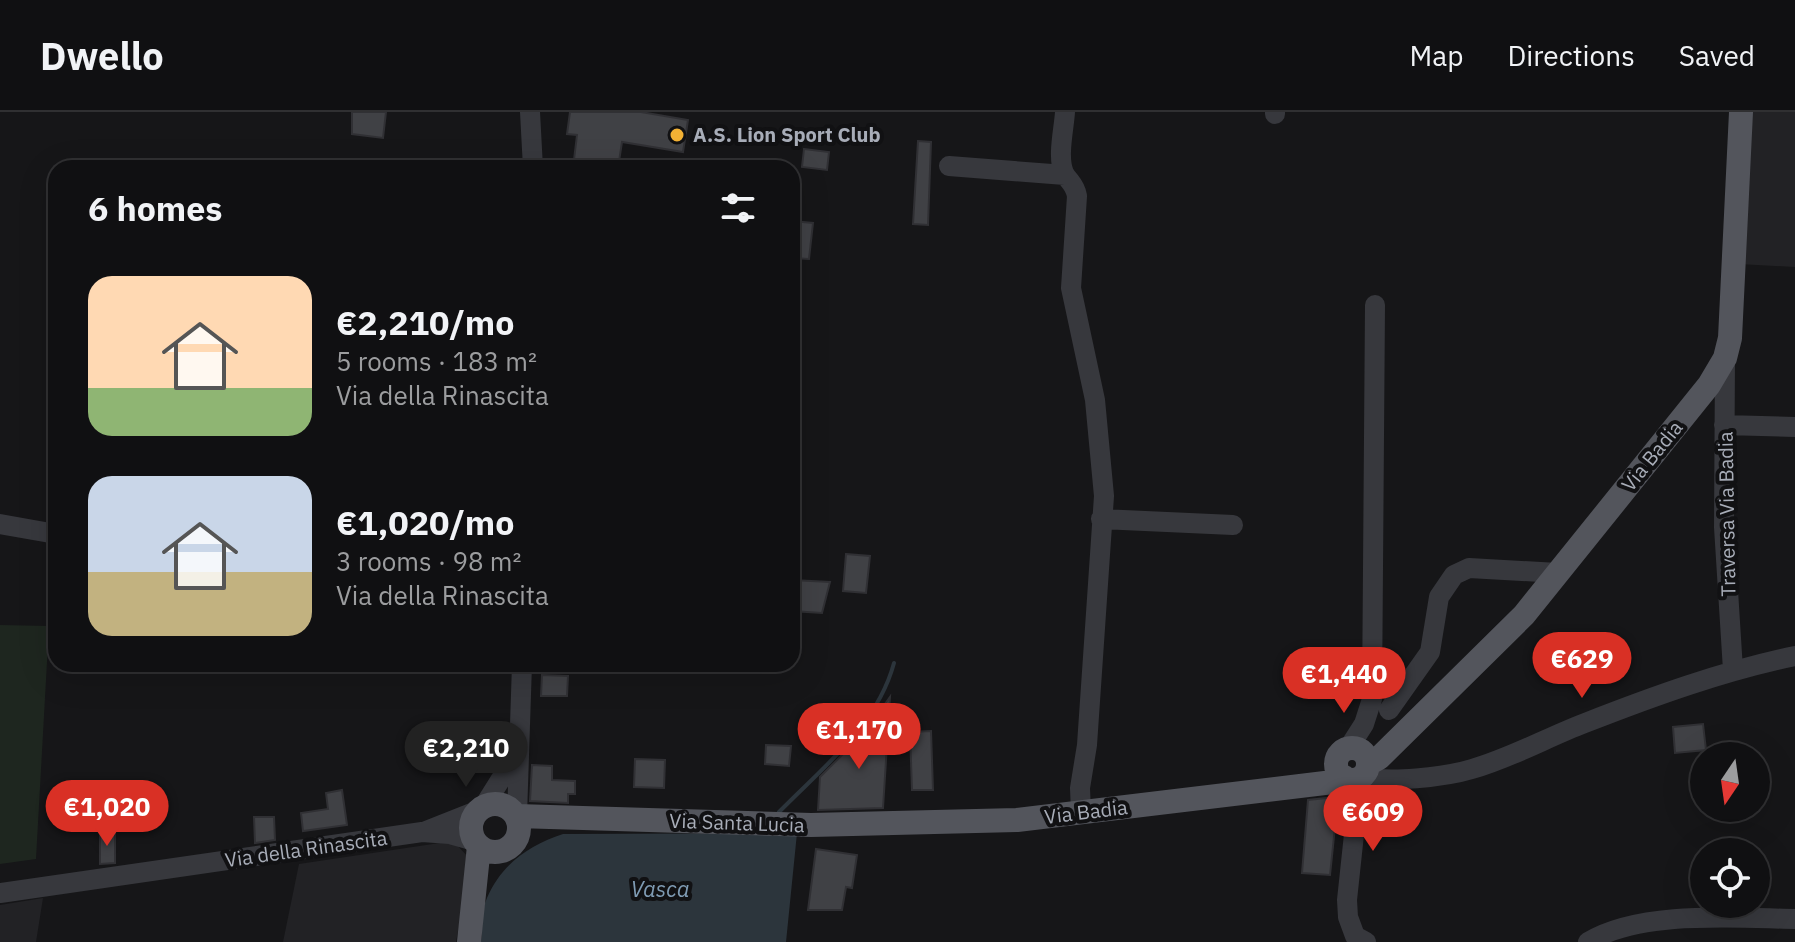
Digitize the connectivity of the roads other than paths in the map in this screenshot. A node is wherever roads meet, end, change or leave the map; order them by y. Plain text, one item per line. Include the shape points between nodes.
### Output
1 (530, 112) edge
2 (1065, 112) edge
3 (1741, 112) edge
4 (533, 160) edge
5 (949, 166) dead end
6 (1065, 175) junction
7 (1375, 305) dead end
8 (1725, 358) junction
9 (1724, 425) junction
10 (1795, 427) edge
11 (1101, 519) junction
12 (0, 524) edge
13 (1233, 525) dead end
14 (48, 533) edge
15 (1558, 573) junction
16 (1795, 656) edge
17 (1733, 670) junction
18 (522, 672) edge
19 (1381, 705) junction
20 (1407, 730) junction
21 (521, 746) junction
22 (1355, 765) junction
23 (481, 808) junction
24 (1081, 812) junction
25 (517, 816) junction
26 (585, 820) junction
27 (889, 824) joint
28 (422, 832) junction
29 (477, 844) junction
30 (510, 847) junction
31 (0, 893) edge
32 (476, 894) junction
33 (1795, 919) edge
34 (469, 942) edge
35 (1366, 942) edge
36 (1588, 942) edge

1 - 4 street
2 - 6 street
3 - 8 main road, Via Badia
5 - 6 street
6 - 11 street via 1075,184 1077,196 1071,288 1095,400 1104,496
7 - 19 street
8 - 9 street, Traversa Via Badia
8 - 15 main road, Via Badia
9 - 10 street
9 - 17 street, Traversa Via Badia
11 - 13 street
11 - 24 street
12 - 14 street
15 - 19 street via 1469,568 1454,575 1439,597 1430,652
15 - 20 main road, Via Badia via 1524,615
16 - 17 street
17 - 22 street via 1585,722 1472,770 1371,779
18 - 21 street
19 - 20 street
19 - 22 street via 1364,724
20 - 22 main road, Via Badia
21 - 23 street
21 - 25 street
22 - 24 main road, Via Badia via 1281,788
22 - 35 street via 1347,900 1355,936
23 - 25 main road via 502,804
23 - 28 street, Via della Rinascita
23 - 29 main road via 472,822
24 - 27 main road, Via Badia
25 - 26 main road, Via Santa Lucia
25 - 30 main road via 520,832
26 - 27 main road, Via Santa Lucia
26 - 30 main road, Via Santa Lucia
28 - 29 street, Via della Rinascita via 450,834
28 - 31 street, Via della Rinascita
29 - 30 main road via 491,852
29 - 32 main road
30 - 32 main road
32 - 34 main road
33 - 36 street via 1672,920

